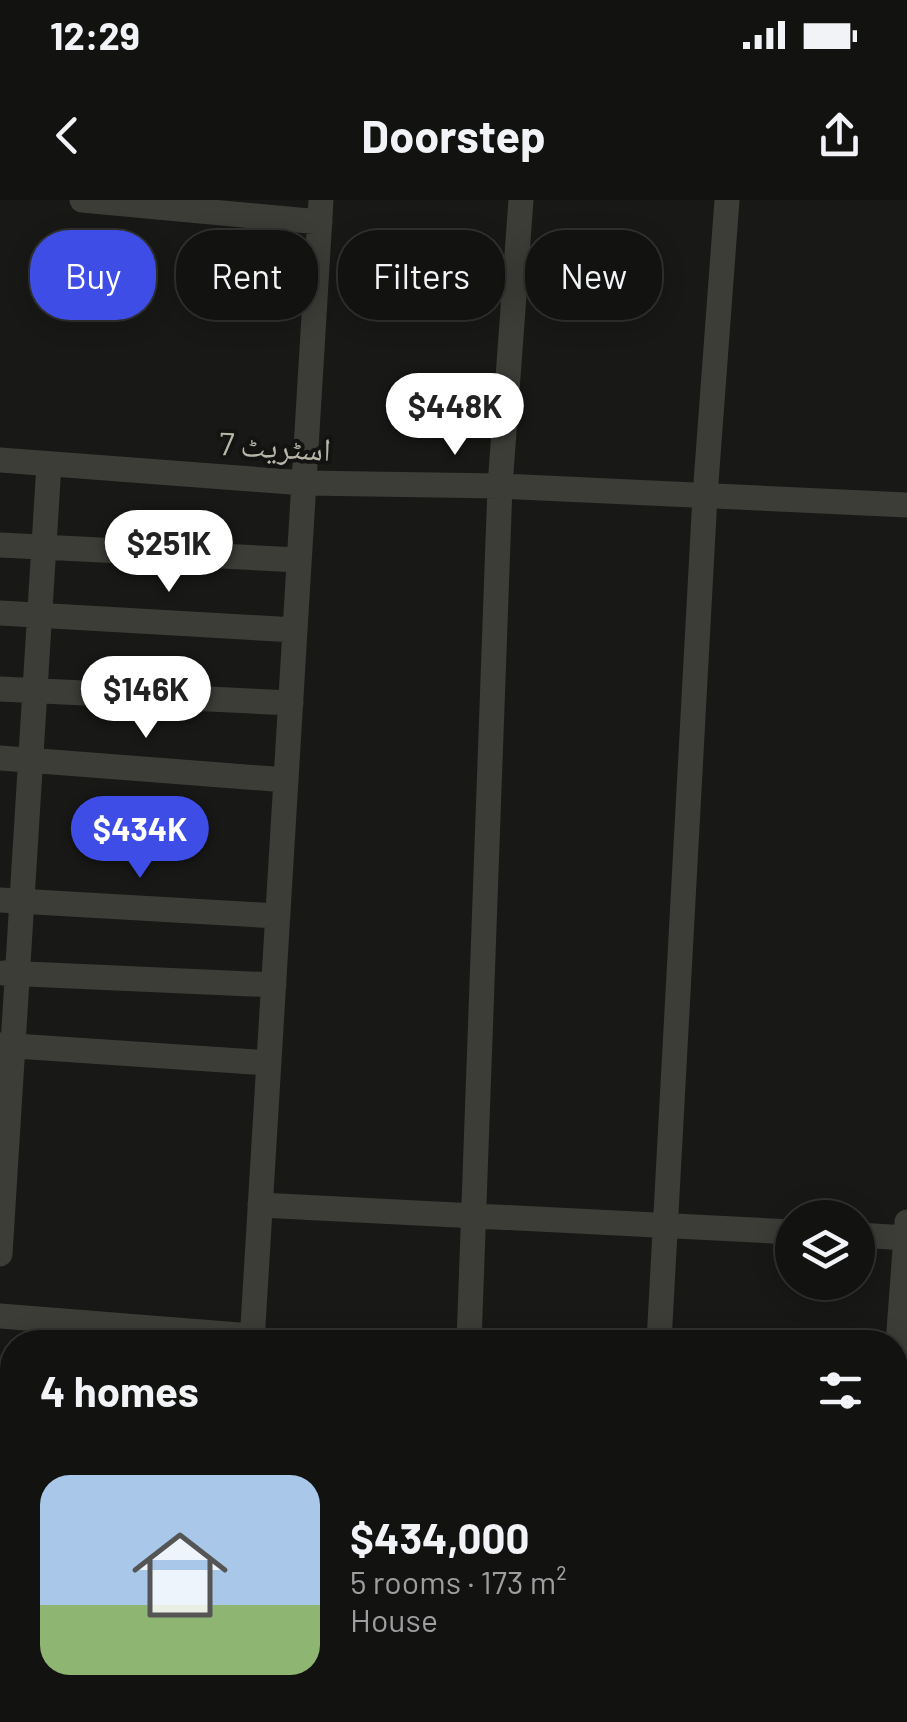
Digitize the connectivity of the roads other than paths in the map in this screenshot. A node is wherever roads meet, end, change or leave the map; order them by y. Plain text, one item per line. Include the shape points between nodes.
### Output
1 (82, 200) edge
2 (520, 200) edge
3 (727, 200) edge
4 (320, 211) edge
5 (0, 460) edge
6 (49, 464) junction
7 (304, 483) junction
8 (500, 486) junction
9 (705, 496) junction
10 (907, 505) edge
11 (0, 545) edge
12 (44, 548) junction
13 (299, 560) junction
14 (0, 613) edge
15 (40, 616) junction
16 (295, 630) junction
17 (0, 688) edge
18 (35, 691) junction
19 (291, 703) junction
20 (0, 758) edge
21 (30, 760) junction
22 (286, 780) junction
23 (11, 901) edge
24 (278, 916) junction
25 (9, 973) edge
26 (274, 985) junction
27 (6, 1046) edge
28 (269, 1063) junction
29 (4, 1114) edge
30 (2, 1185) edge
31 (260, 1205) junction
32 (475, 1215) junction
33 (907, 1222) edge
34 (668, 1224) junction
35 (775, 1231) edge
36 (875, 1237) edge
37 (906, 1238) edge
38 (0, 1254) edge
39 (0, 1316) edge
40 (153, 1330) edge
41 (253, 1330) edge
42 (469, 1330) edge
43 (660, 1330) edge
44 (899, 1330) edge

1 - 4 street
2 - 8 street
3 - 9 street
4 - 7 street
5 - 6 street, اسٹریٹ 7
6 - 7 street, اسٹریٹ 7
6 - 12 street
7 - 8 street, اسٹریٹ 7
7 - 13 street
8 - 9 street, اسٹریٹ 7
8 - 32 street
9 - 10 street, اسٹریٹ 7
9 - 34 street
11 - 12 street
12 - 13 street
12 - 15 street
13 - 16 street
14 - 15 street
15 - 16 street
15 - 18 street
16 - 19 street
17 - 18 street
18 - 19 street
18 - 21 street
19 - 22 street
20 - 21 street
21 - 22 street
21 - 23 street
22 - 24 street
23 - 24 street
23 - 25 street
24 - 26 street
25 - 26 street
25 - 27 street
26 - 28 street
27 - 28 street
27 - 29 street
28 - 31 street
29 - 30 street
30 - 38 street
31 - 32 street
31 - 41 street
32 - 34 street
32 - 42 street
33 - 37 street
34 - 35 street
34 - 43 street
36 - 37 street
37 - 44 street
39 - 40 street

